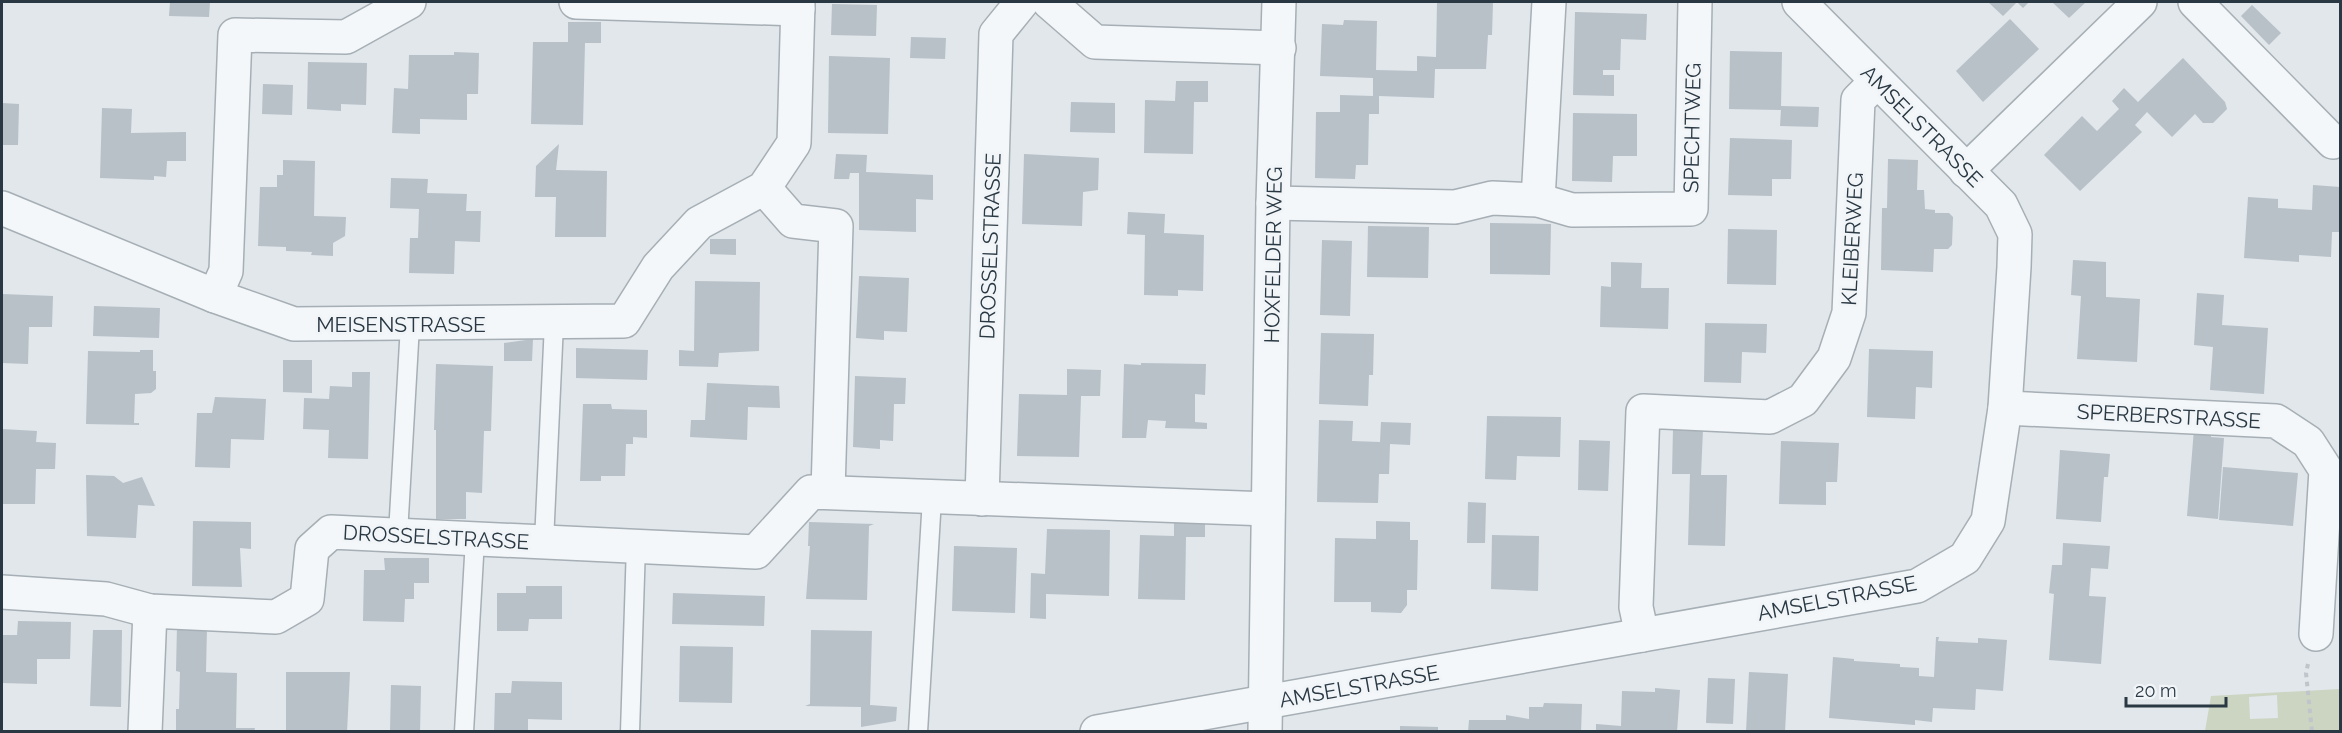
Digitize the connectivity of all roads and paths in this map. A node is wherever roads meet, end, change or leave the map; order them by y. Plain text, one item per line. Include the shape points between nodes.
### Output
1 (409, 2) edge
2 (576, 2) edge
3 (1022, 2) edge
4 (1049, 2) edge
5 (1279, 2) edge
6 (1549, 2) edge
7 (1695, 2) edge
8 (1799, 2) edge
9 (2140, 2) edge
10 (2195, 2) edge
11 (798, 5) edge
12 (1279, 48) junction
13 (1877, 81) junction
14 (2333, 142) dead end
15 (1966, 171) junction
16 (764, 188) junction
17 (1538, 200) junction
18 (1273, 203) junction
19 (2, 208) edge
20 (214, 296) junction
21 (554, 323) junction
22 (410, 325) junction
23 (2005, 408) junction
24 (828, 491) junction
25 (932, 498) junction
26 (982, 499) junction
27 (1268, 509) junction
28 (398, 534) junction
29 (475, 539) junction
30 (544, 542) junction
31 (636, 545) junction
32 (2, 592) edge
33 (150, 611) junction
34 (2316, 634) joint
35 (1642, 635) junction
36 (1266, 717) edge
37 (145, 732) edge
38 (465, 732) edge
39 (630, 732) edge
40 (918, 732) edge
41 (1097, 732) edge
42 (2312, 732) edge

1 - 20 street via 346,37 235,35 226,271
2 - 11 street
3 - 26 street, DROSSELSTRASSE via 996,34
4 - 12 street via 1095,42
5 - 12 street, HOXFELDER WEG
6 - 17 street
7 - 17 street, SPECHTWEG via 1691,209 1572,210
8 - 13 street, AMSELSTRASSE
9 - 15 street
10 - 14 street
11 - 16 street, MEISENSTRASSE via 794,143
12 - 18 street, HOXFELDER WEG
13 - 15 street, AMSELSTRASSE
13 - 35 street, KLEIBERWEG via 1858,100 1849,313 1834,358 1803,400 1770,417 1643,411 1636,607
15 - 23 street, AMSELSTRASSE via 2001,205 2015,234
16 - 21 street, MEISENSTRASSE via 699,223 658,267 624,321
16 - 24 street via 793,221 836,226
17 - 18 street, SPECHTWEG via 1492,198 1455,207
18 - 27 street, HOXFELDER WEG
19 - 20 street, MEISENSTRASSE
20 - 22 street, MEISENSTRASSE via 294,324
21 - 22 street, MEISENSTRASSE
21 - 30 lane
22 - 28 lane
23 - 34 street, SPERBERSTRASSE via 2276,421 2308,442 2326,470
23 - 35 street, AMSELSTRASSE via 1988,520 1965,558 1917,586
24 - 25 street, DROSSELSTRASSE
24 - 31 street, DROSSELSTRASSE via 811,492 756,552
25 - 26 street, DROSSELSTRASSE
25 - 40 lane
26 - 27 street, DROSSELSTRASSE
27 - 36 street, HOXFELDER WEG
28 - 29 street, DROSSELSTRASSE
28 - 33 street, DROSSELSTRASSE via 331,532 312,549 307,599 276,617
29 - 30 street, DROSSELSTRASSE
29 - 38 lane
30 - 31 street, DROSSELSTRASSE
31 - 39 lane
32 - 33 street, DROSSELSTRASSE via 106,599
33 - 37 street
34 - 42 path via 2306,673
35 - 36 street, AMSELSTRASSE
36 - 41 street, AMSELSTRASSE

